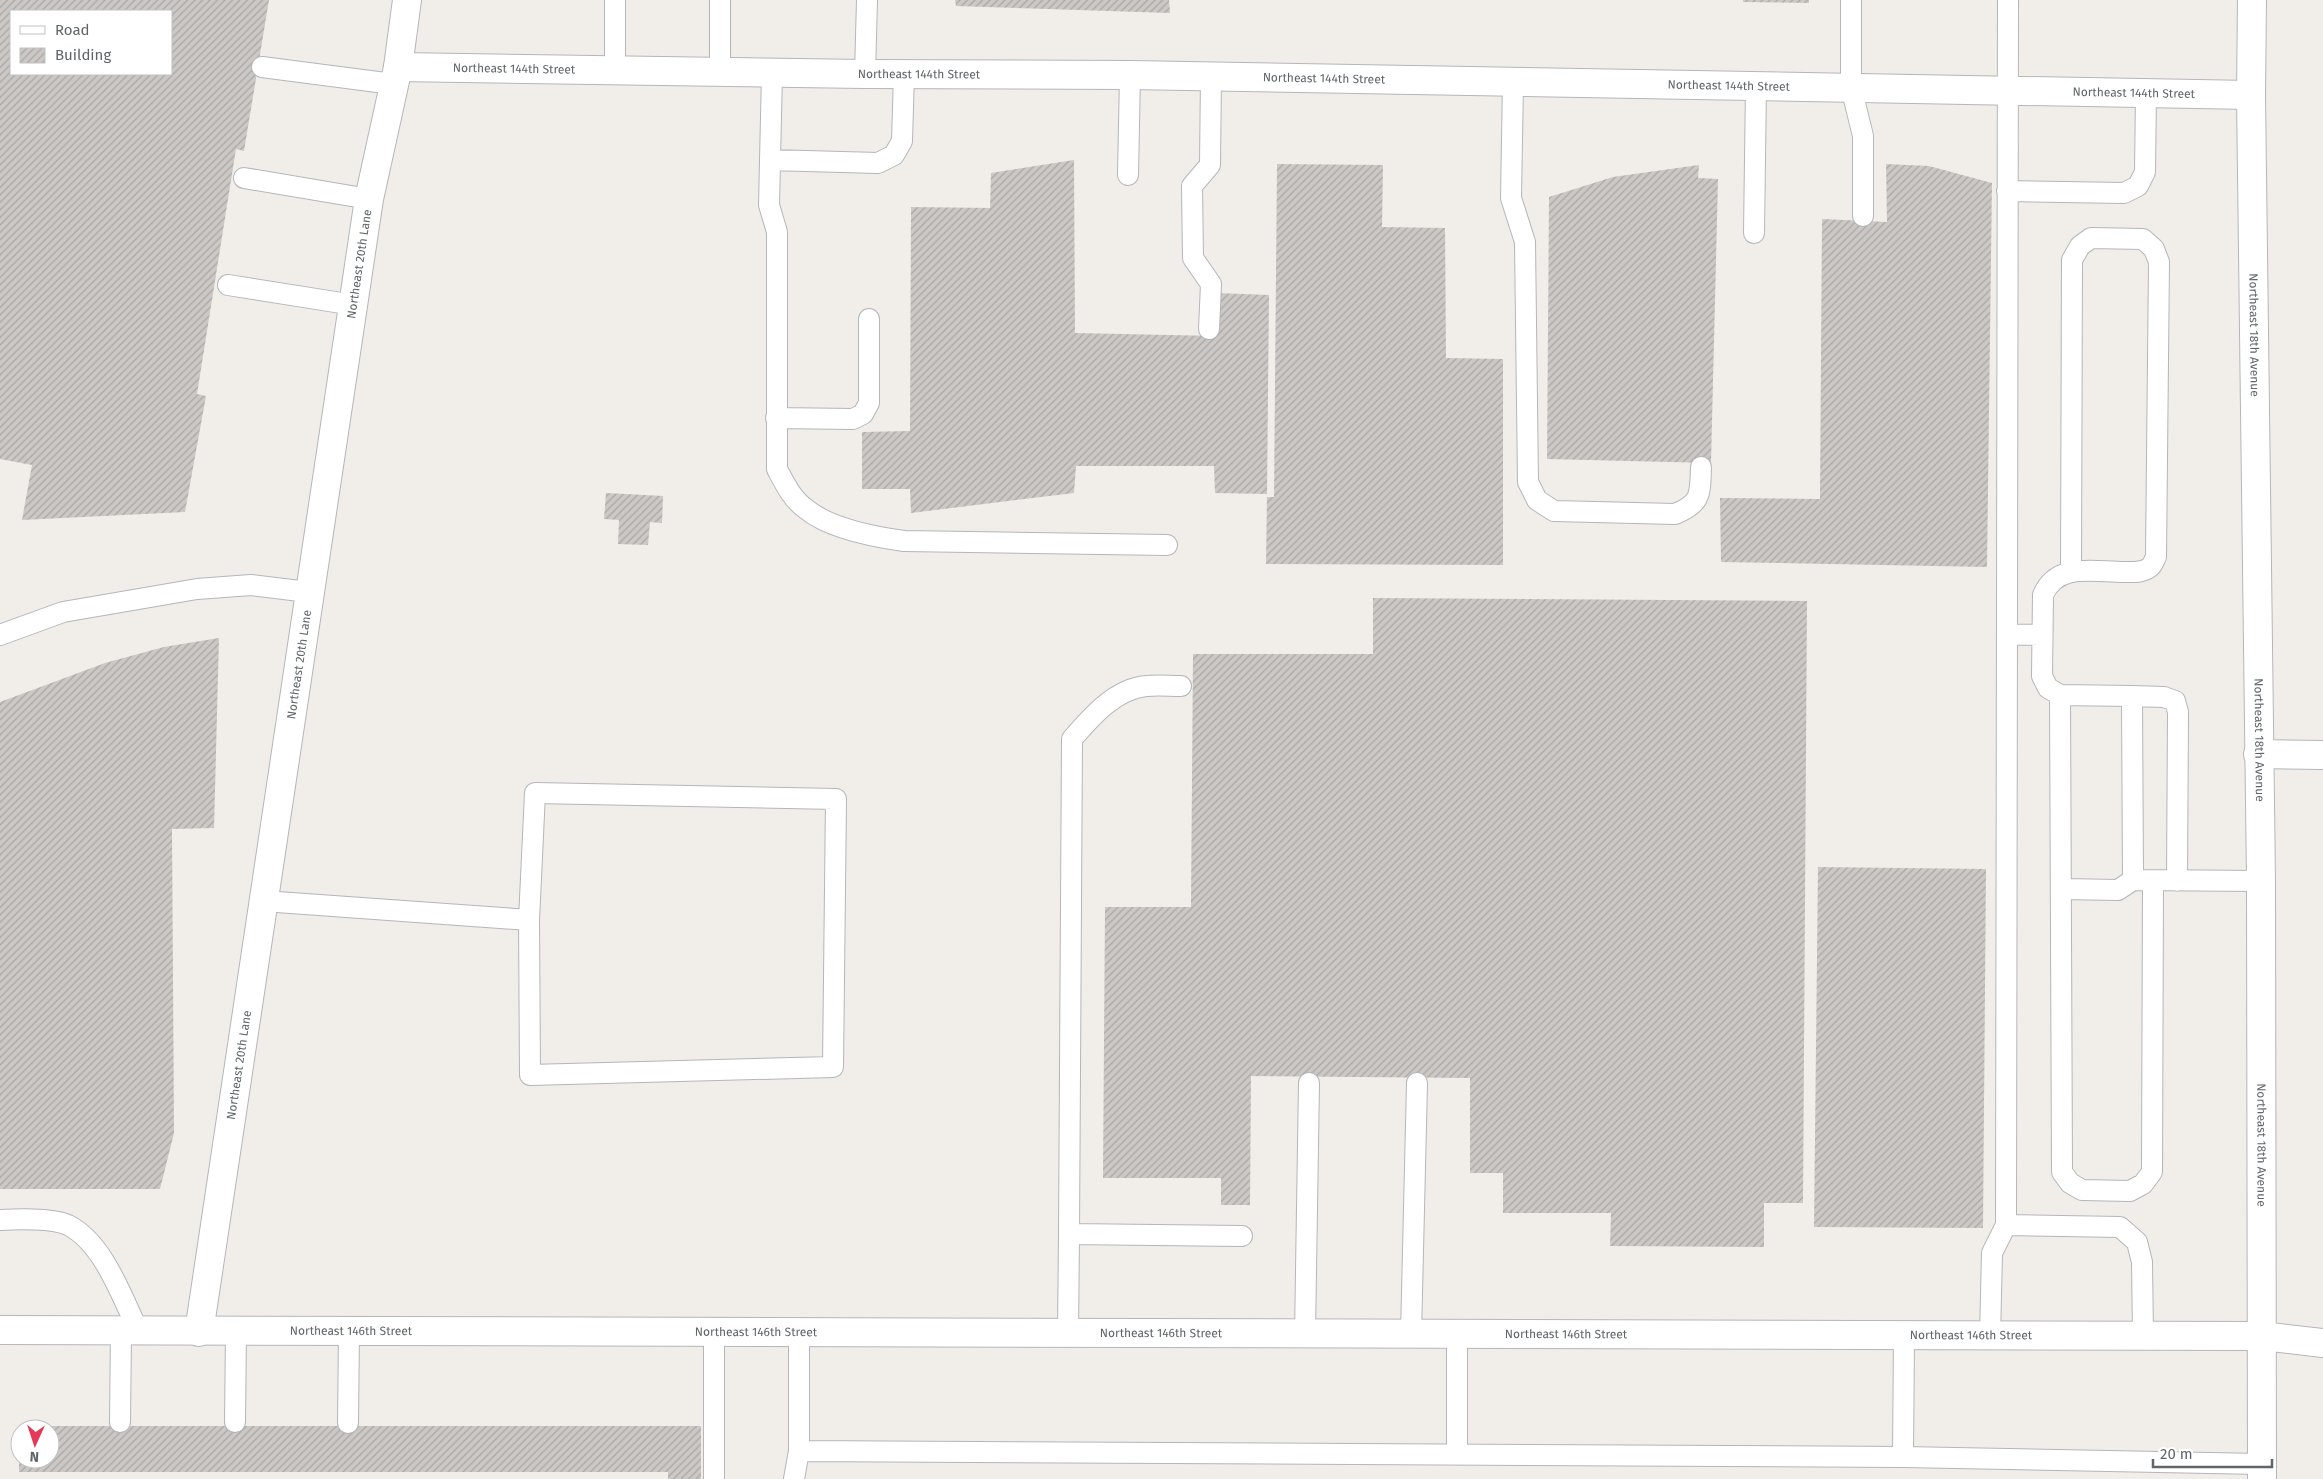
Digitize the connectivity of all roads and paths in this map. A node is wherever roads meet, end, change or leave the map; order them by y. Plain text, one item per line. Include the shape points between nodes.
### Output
1 (407, 0) edge
2 (615, 0) edge
3 (720, 0) edge
4 (867, 0) edge
5 (1851, 0) edge
6 (2008, 0) edge
7 (2252, 0) edge
8 (262, 67) dead end
9 (615, 69) junction
10 (720, 71) junction
11 (772, 73) junction
12 (866, 74) junction
13 (904, 74) junction
14 (1130, 75) junction
15 (395, 76) junction
16 (1211, 76) junction
17 (1513, 82) junction
18 (1756, 86) junction
19 (1851, 88) junction
20 (2008, 90) junction
21 (2146, 92) junction
22 (2251, 94) junction
23 (770, 160) junction
24 (1128, 175) dead end
25 (244, 178) dead end
26 (2007, 191) junction
27 (369, 199) junction
28 (1863, 216) dead end
29 (1754, 233) dead end
30 (228, 284) dead end
31 (354, 305) junction
32 (869, 319) dead end
33 (1209, 329) dead end
34 (776, 418) junction
35 (1701, 468) dead end
36 (1167, 544) dead end
37 (2071, 572) junction
38 (308, 592) junction
39 (2007, 634) junction
40 (0, 635) edge
41 (2042, 635) junction
42 (1181, 686) dead end
43 (2060, 695) junction
44 (2132, 696) junction
45 (2258, 754) junction
46 (2323, 755) edge
47 (2133, 880) junction
48 (2177, 881) junction
49 (2261, 881) junction
50 (2153, 882) junction
51 (2063, 889) junction
52 (263, 901) junction
53 (530, 920) junction
54 (1309, 1083) dead end
55 (1417, 1083) dead end
56 (0, 1220) edge
57 (2006, 1225) junction
58 (1069, 1234) junction
59 (1242, 1236) dead end
60 (0, 1330) edge
61 (130, 1332) junction
62 (199, 1332) junction
63 (236, 1332) junction
64 (349, 1332) junction
65 (714, 1333) junction
66 (800, 1333) junction
67 (1068, 1334) junction
68 (1305, 1335) junction
69 (1411, 1335) junction
70 (1457, 1336) junction
71 (1904, 1336) junction
72 (1990, 1336) junction
73 (2143, 1336) junction
74 (2262, 1336) junction
75 (2323, 1343) edge
76 (120, 1422) dead end
77 (235, 1422) dead end
78 (348, 1423) dead end
79 (799, 1451) junction
80 (1457, 1454) junction
81 (1903, 1457) junction
82 (2150, 1471) edge
83 (2262, 1472) edge
84 (714, 1479) edge
85 (794, 1479) edge

1 - 15 street, Northeast 20th Lane
2 - 9 lane
3 - 10 lane
4 - 12 lane
5 - 19 lane
6 - 20 lane
7 - 22 street, Northeast 18th Avenue
8 - 15 lane
9 - 10 street, Northeast 144th Street
9 - 15 street, Northeast 144th Street
10 - 11 street, Northeast 144th Street
11 - 12 street, Northeast 144th Street
11 - 23 lane
12 - 13 street, Northeast 144th Street
13 - 14 street, Northeast 144th Street
13 - 23 lane via 902,141 894,155 878,163
14 - 16 street, Northeast 144th Street
14 - 24 lane
15 - 27 street, Northeast 20th Lane
16 - 17 street, Northeast 144th Street
16 - 33 lane via 1210,165 1192,186 1193,258 1211,284
17 - 18 street, Northeast 144th Street
17 - 35 lane via 1511,198 1525,242 1528,482 1537,500 1554,511 1675,514 1691,508 1700,495
18 - 19 street, Northeast 144th Street
18 - 29 lane
19 - 20 street, Northeast 144th Street
19 - 28 lane via 1863,136
20 - 21 street, Northeast 144th Street
20 - 26 lane
21 - 22 street, Northeast 144th Street
21 - 26 lane via 2145,172 2138,186 2124,193
22 - 45 street, Northeast 18th Avenue
23 - 34 lane via 769,204 777,232
25 - 27 lane
26 - 39 lane
27 - 31 street, Northeast 20th Lane
30 - 31 lane
31 - 38 street, Northeast 20th Lane
32 - 34 lane via 868,403 863,414 853,419
34 - 36 lane via 777,469 789,492 806,510 827,521 874,536 904,541
37 - 37 lane via 2139,572 2150,567 2156,557 2159,262 2154,249 2143,239 2091,238 2080,246 2072,260
37 - 41 lane via 2058,575 2048,584 2043,595
38 - 40 lane via 251,585 197,589 63,612
38 - 52 street, Northeast 20th Lane
39 - 41 lane
39 - 57 lane
41 - 43 lane via 2042,676 2048,688
42 - 58 lane via 1144,686 1115,697 1072,739
43 - 44 lane
43 - 51 lane
44 - 47 lane
44 - 48 lane via 2164,697 2175,701 2178,712
45 - 46 street
45 - 49 street, Northeast 18th Avenue
47 - 50 lane
47 - 51 lane via 2118,890
48 - 49 lane
48 - 50 lane
49 - 74 street, Northeast 18th Avenue
50 - 51 lane via 2152,1172 2143,1184 2130,1191 2082,1190 2070,1183 2062,1172
52 - 53 lane
52 - 62 street, Northeast 20th Lane
53 - 53 lane via 530,1075 832,1067 836,799 535,793
54 - 68 lane
55 - 69 lane
56 - 61 lane via 24,1218 67,1224 82,1235 104,1259
57 - 72 lane via 1992,1253
57 - 73 lane via 2120,1228 2125,1232 2137,1242 2142,1262
58 - 59 lane
58 - 67 lane
60 - 61 street, Northeast 146th Street
61 - 62 street, Northeast 146th Street
61 - 76 lane
62 - 63 street, Northeast 146th Street
63 - 64 street, Northeast 146th Street
63 - 77 lane
64 - 65 street, Northeast 146th Street
64 - 78 lane
65 - 66 street, Northeast 146th Street
65 - 84 lane
66 - 67 street, Northeast 146th Street
66 - 79 lane
67 - 68 street, Northeast 146th Street
68 - 69 street, Northeast 146th Street
69 - 70 street, Northeast 146th Street
70 - 71 street, Northeast 146th Street
70 - 80 lane
71 - 72 street, Northeast 146th Street
71 - 81 lane
72 - 73 street, Northeast 146th Street
73 - 74 street, Northeast 146th Street
74 - 75 street, Northeast 146th Street
74 - 83 street, Northeast 18th Avenue
79 - 80 lane
79 - 85 lane
80 - 81 lane
81 - 82 lane
82 - 83 lane

